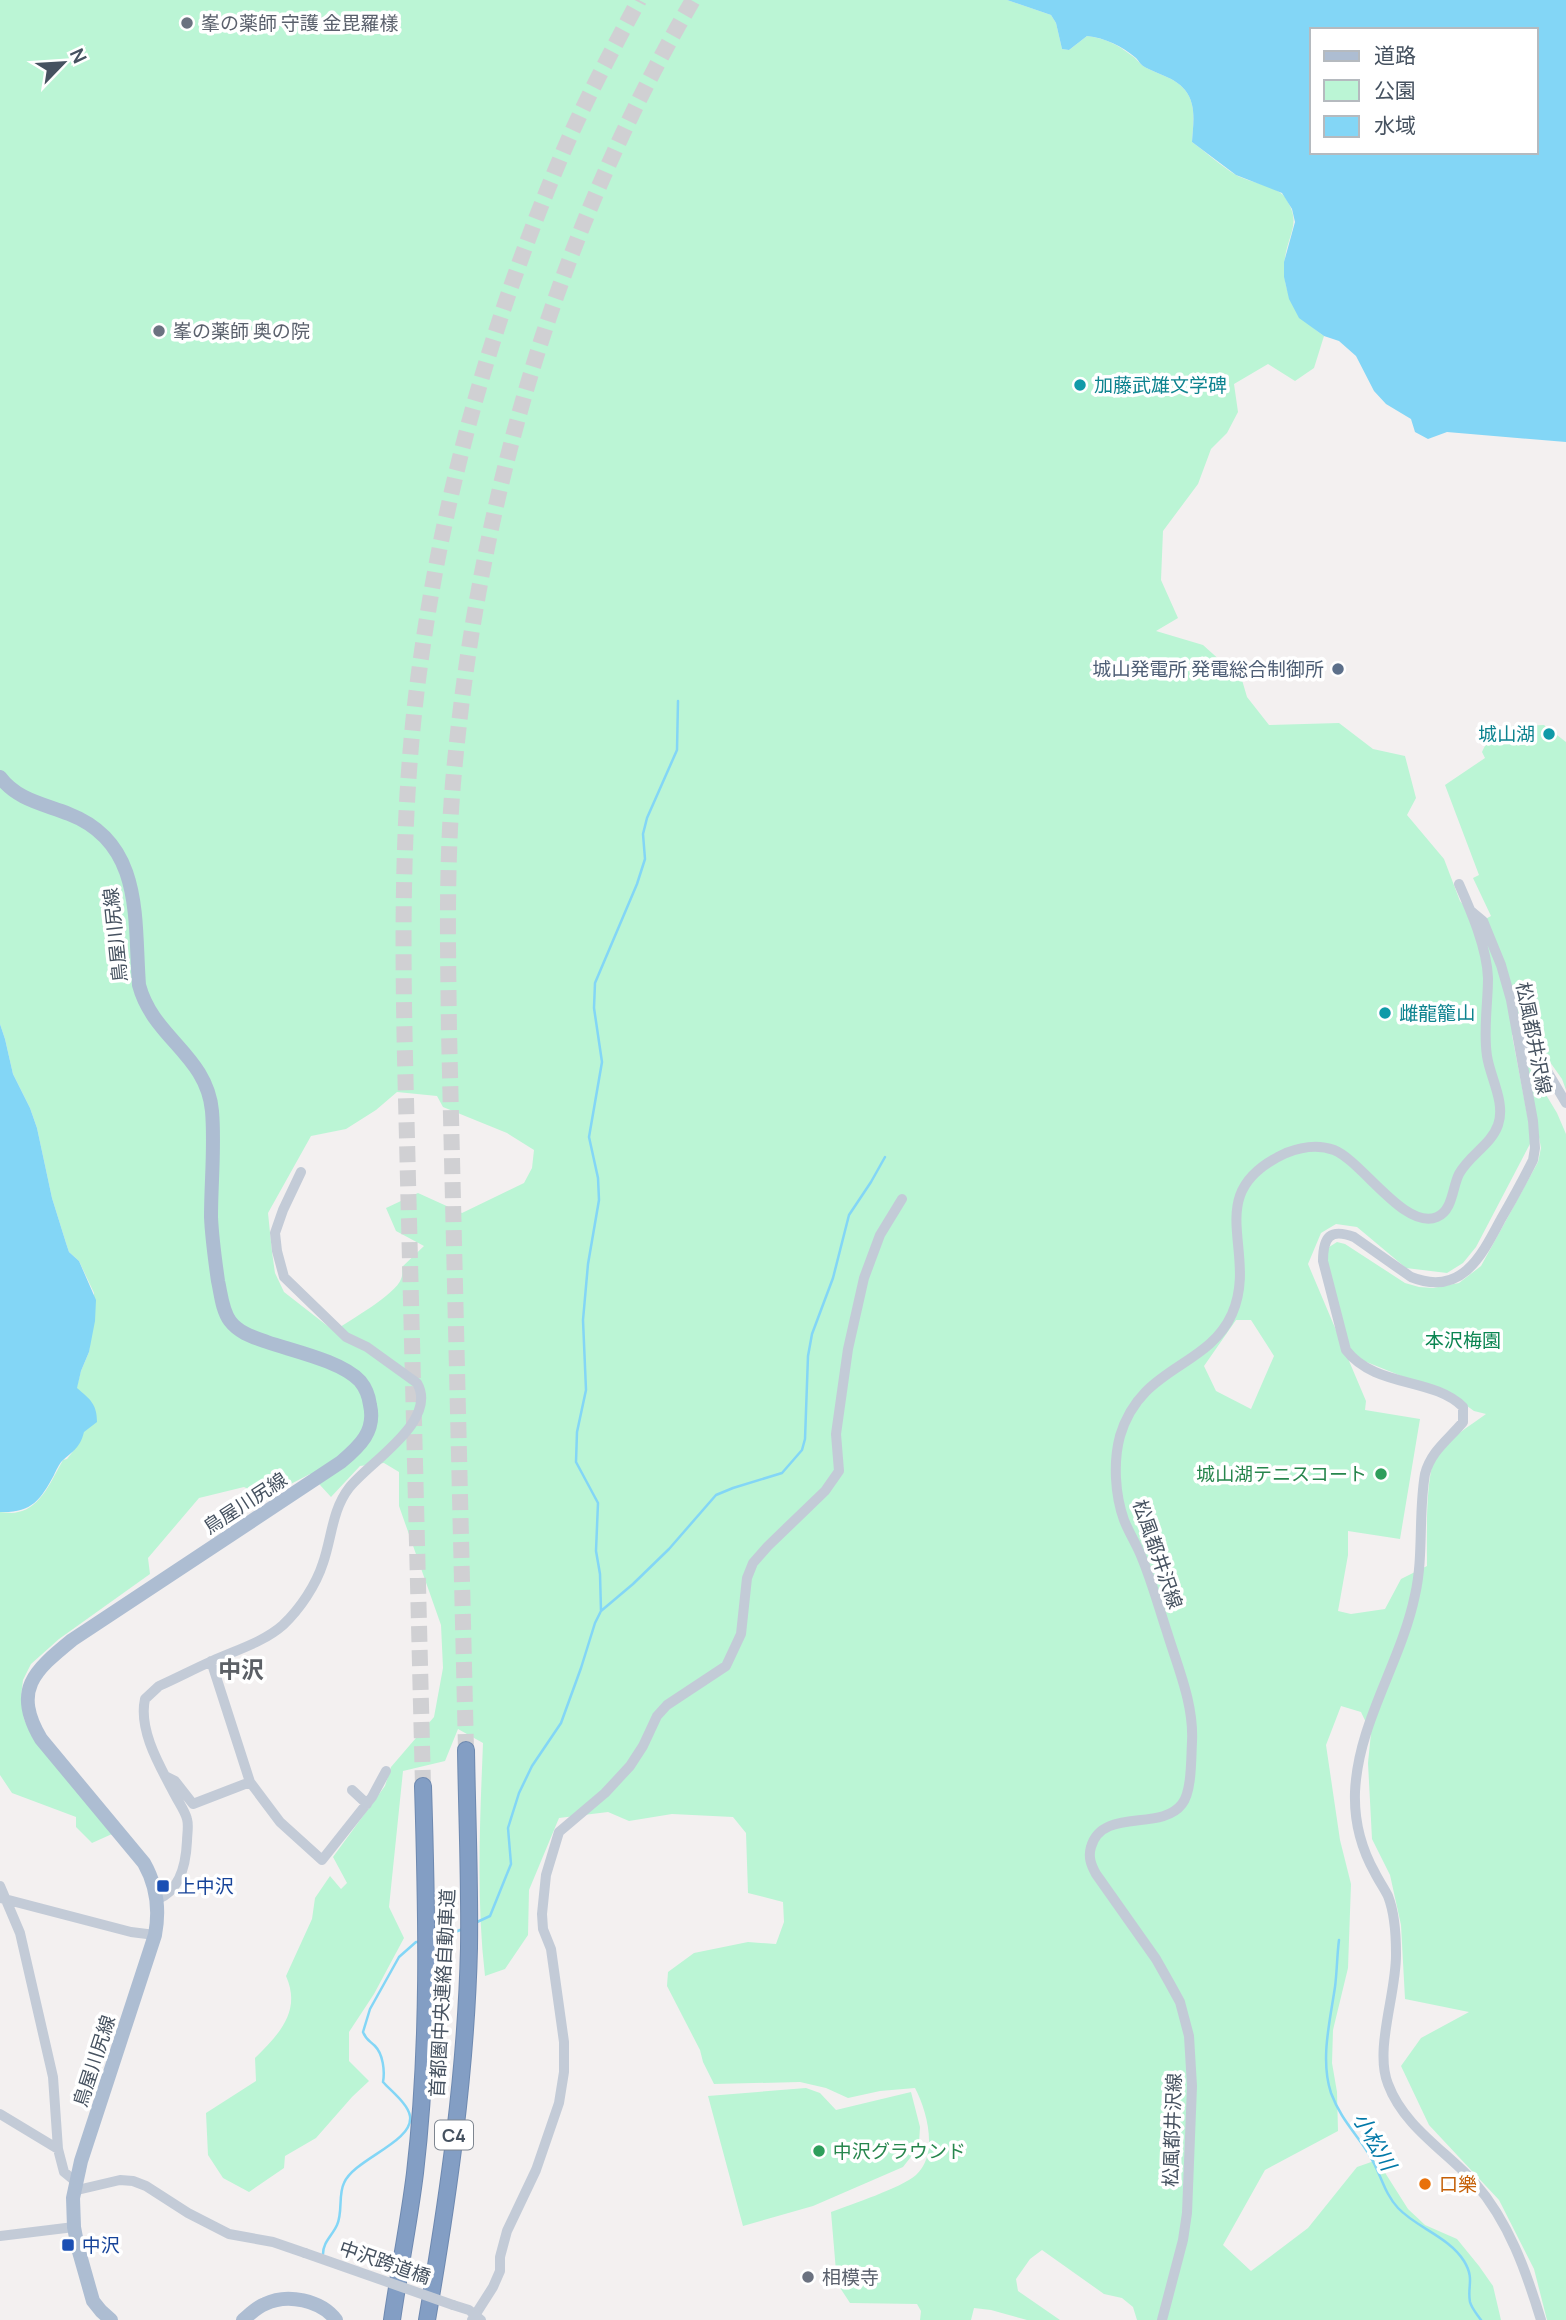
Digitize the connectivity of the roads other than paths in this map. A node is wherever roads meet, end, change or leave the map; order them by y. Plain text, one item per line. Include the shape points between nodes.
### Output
1 (0, 777) edge
2 (1459, 884) dead end
3 (1471, 911) junction
4 (1518, 1031) junction
5 (1566, 1103) edge
6 (301, 1172) dead end
7 (902, 1199) dead end
8 (211, 1661) junction
9 (466, 1751) tunnel mouth
10 (386, 1771) dead end
11 (165, 1776) junction
12 (250, 1782) junction
13 (423, 1786) tunnel mouth
14 (352, 1790) dead end
15 (367, 1804) junction
16 (0, 1886) edge
17 (3, 1898) edge
18 (158, 1899) junction
19 (155, 1935) junction
20 (0, 2114) edge
21 (58, 2149) junction
22 (74, 2186) junction
23 (74, 2227) junction
24 (0, 2236) edge
25 (476, 2318) edge
26 (106, 2319) edge
27 (243, 2320) edge
28 (336, 2320) edge
29 (392, 2320) edge
30 (427, 2320) edge
31 (1162, 2320) edge
32 (1541, 2320) edge

1 - 18 main road, 鳥屋川尻線 via 33,802 85,822 106,838 126,867 142,997 155,1022 198,1069 208,1092 213,1125 212,1236 227,1315 241,1331 351,1374 361,1382 371,1408 366,1437 341,1462 72,1640 36,1674 29,1698 37,1731 144,1863
2 - 3 street, 松風都井沢線
3 - 4 street, 松風都井沢線 via 1483,920 1492,941
3 - 31 street, 松風都井沢線 via 1488,973 1487,1056 1501,1112 1494,1134 1462,1168 1448,1208 1431,1219 1410,1213 1333,1150 1304,1147 1262,1167 1241,1189 1237,1207 1238,1297 1229,1320 1208,1344 1139,1397 1116,1456 1125,1522 1153,1588 1192,1727 1184,1803 1172,1813 1104,1830 1090,1852 1096,1874 1156,1959 1180,2002 1189,2036 1192,2086 1187,2213
4 - 5 street
4 - 32 street, 松風都井沢線 via 1535,1134 1533,1160 1472,1266 1445,1281 1420,1280 1344,1233 1326,1239 1323,1261 1346,1350 1353,1360 1373,1372 1444,1395 1463,1407 1462,1422 1434,1452 1425,1474 1415,1595 1358,1764 1356,1820 1365,1855 1387,1895 1394,1924 1396,1956 1384,2047 1387,2082 1412,2121 1484,2195 1520,2256
6 - 8 street via 275,1233 284,1277 345,1337 417,1383 421,1402 405,1434 350,1486 337,1510 318,1578 293,1616 267,1636
7 - 25 street via 880,1235 864,1278 836,1434 839,1471 753,1563 741,1634 726,1666 667,1705 630,1766 559,1832 546,1875 542,1914 564,2042 561,2093 536,2170 507,2231 500,2271
8 - 11 street via 159,1686 145,1699 148,1732
8 - 12 street
9 - 30 highway, 首都圏中央連絡自動車道 / C4 via 469,1949 460,2083
10 - 15 street
11 - 12 street via 175,1781 192,1804
11 - 18 street via 187,1818 186,1853 178,1881
12 - 15 street via 280,1822 322,1860
13 - 29 highway, 首都圏中央連絡自動車道 / C4 via 428,1922 421,2094 415,2172
14 - 15 street
16 - 17 street
17 - 19 street
17 - 21 street via 20,1933 53,2077
18 - 19 main road, 鳥屋川尻線
19 - 22 main road, 鳥屋川尻線
20 - 21 street
21 - 22 street via 64,2172
22 - 23 main road, 鳥屋川尻線
22 - 25 street, 中沢跨道橋, bridge via 134,2181 229,2234 273,2242 453,2305
23 - 24 street
23 - 26 main road, 鳥屋川尻線 via 92,2297
27 - 28 main road via 263,2304 285,2299 314,2304

